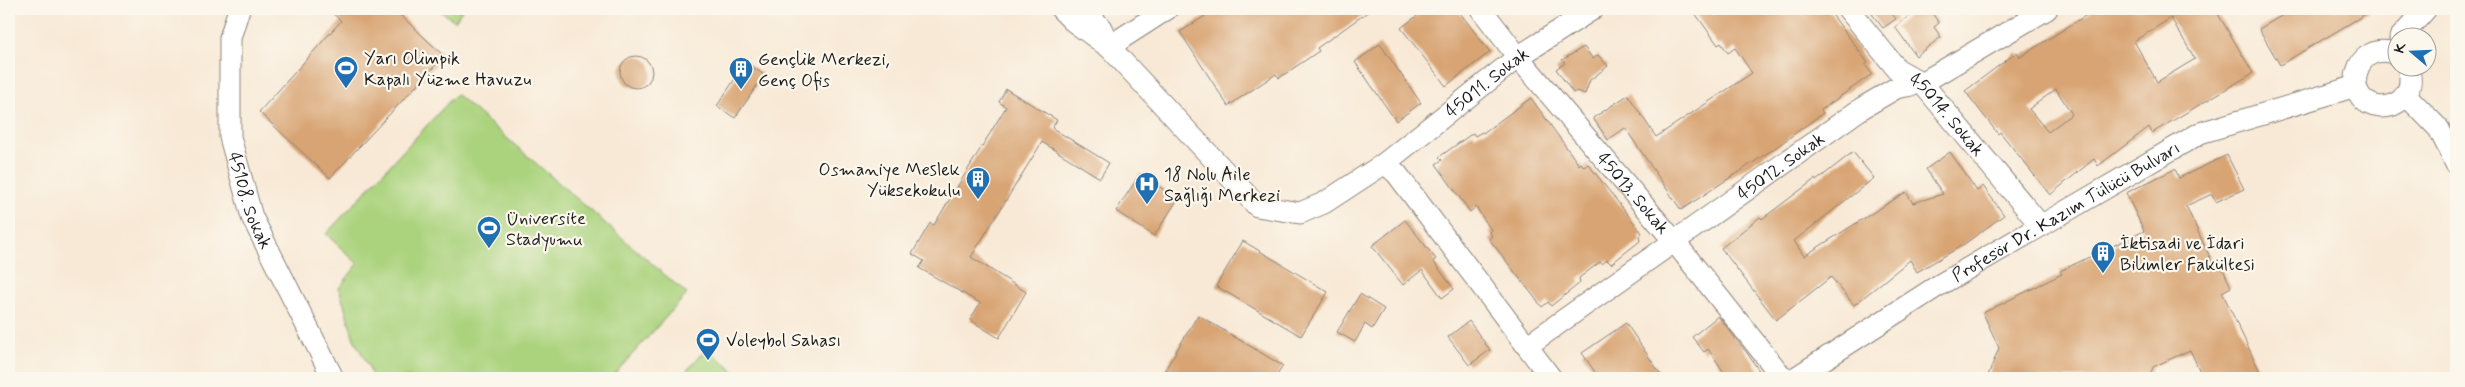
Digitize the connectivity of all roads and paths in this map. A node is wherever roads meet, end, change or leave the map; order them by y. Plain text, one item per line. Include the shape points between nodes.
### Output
1 (239, 9) edge
2 (1061, 9) edge
3 (1084, 9) edge
4 (1167, 9) edge
5 (1481, 9) edge
6 (1593, 9) edge
7 (1848, 9) edge
8 (2047, 9) edge
9 (2426, 9) edge
10 (2411, 28) edge
11 (1110, 48) junction
12 (2388, 49) edge
13 (1518, 58) junction
14 (2411, 78) edge
15 (1922, 82) junction
16 (2356, 86) junction
17 (2406, 95) junction
18 (1385, 163) junction
19 (2456, 164) edge
20 (2041, 226) junction
21 (1674, 241) junction
22 (1527, 346) junction
23 (333, 378) edge
24 (1551, 378) edge
25 (1783, 378) edge
26 (1795, 378) edge

1 - 23 street, 45108. Sokak via 230,38 230,137 252,218
2 - 11 street
3 - 11 street via 1101,28
4 - 11 street
5 - 13 street, 45013. Sokak
6 - 13 street, 45011. Sokak
7 - 15 street, 45014. Sokak via 1897,69
8 - 15 street, 45012. Sokak
9 - 10 street
11 - 18 street via 1257,206 1300,213 1324,203
12 - 16 street via 2363,60 2358,68
13 - 18 street, 45011. Sokak
13 - 21 street, 45013. Sokak
14 - 17 street
15 - 20 street, 45014. Sokak
15 - 21 street, 45012. Sokak via 1896,88 1862,108
16 - 17 street via 2360,94 2374,105 2392,106
16 - 20 street, Profesör Dr. Kazım Tülücü Bulvarı via 2200,133
17 - 19 street via 2439,129
18 - 22 street via 1398,174
20 - 26 street, Profesör Dr. Kazım Tülücü Bulvarı via 1936,287
21 - 22 street, 45012. Sokak
21 - 25 street, 45013. Sokak
22 - 24 street

